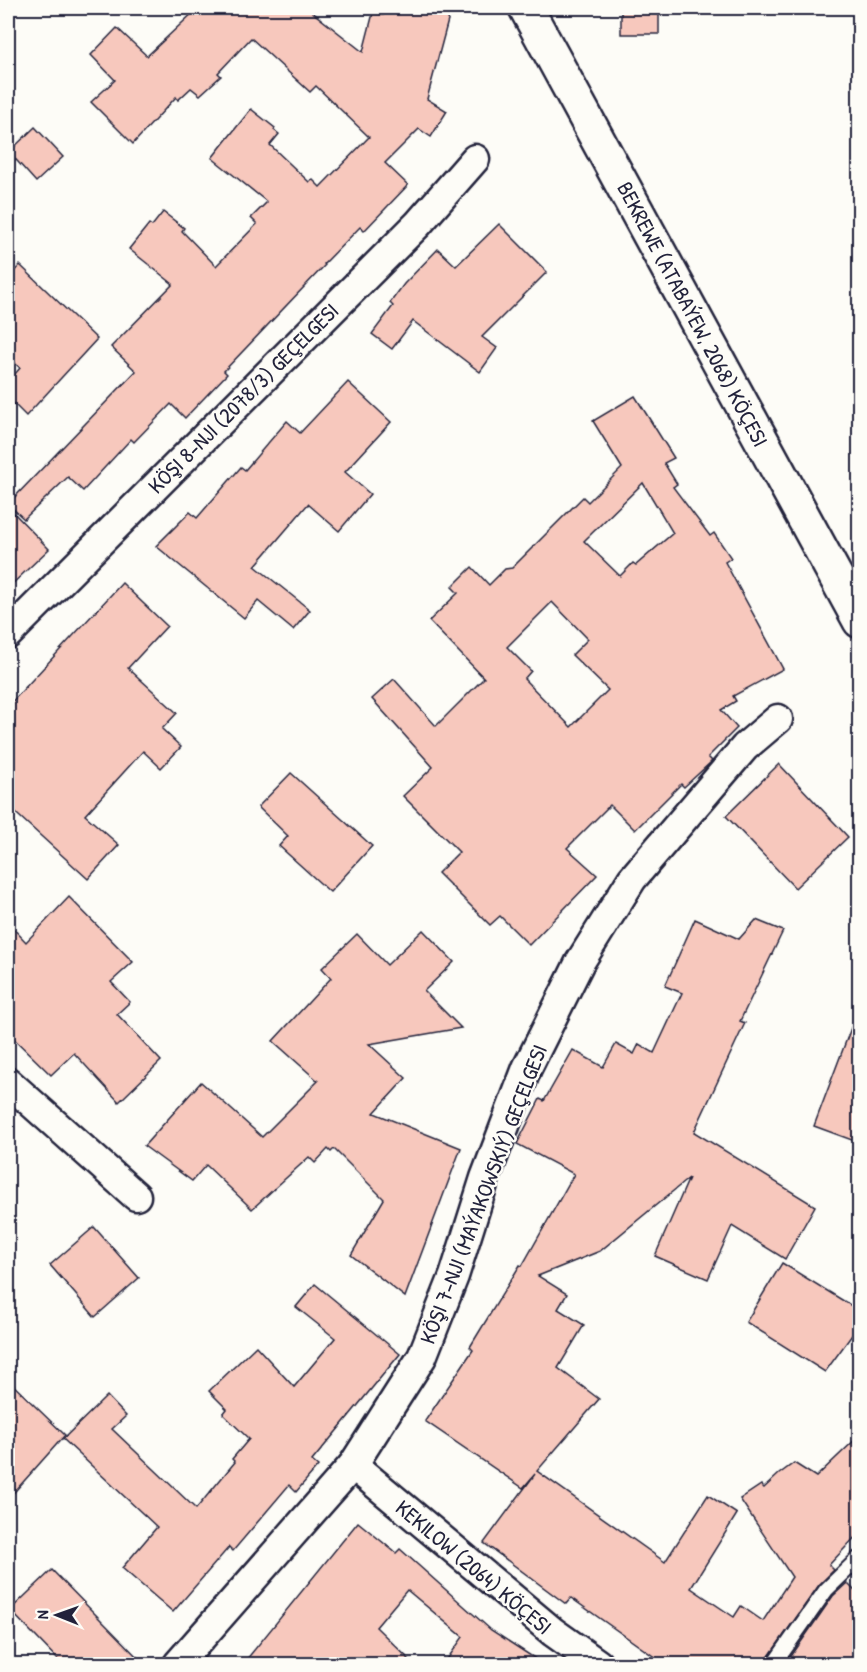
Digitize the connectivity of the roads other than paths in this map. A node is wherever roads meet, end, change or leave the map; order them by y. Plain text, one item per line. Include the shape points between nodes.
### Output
1 (526, 8) edge
2 (476, 159) dead end
3 (860, 621) edge
4 (8, 634) edge
5 (778, 718) dead end
6 (8, 1082) edge
7 (136, 1196) dead end
8 (353, 1466) junction
9 (859, 1558) edge
10 (178, 1665) edge
11 (598, 1665) edge
12 (774, 1665) edge

1 - 3 main road, BEKREWE (ATABAÝEW, 2068) KÖÇESI
2 - 4 street, KÖŞI 8-NJI (2078/3) GEÇELGESI via 418,224
5 - 8 street, KÖŞI 7-NJI (MAÝAKOWSKIÝ) GEÇELGESI via 745,747 632,879 580,962 527,1068 422,1357
6 - 7 street
8 - 10 street, KÖŞI 7-NJI (MAÝAKOWSKIÝ) GEÇELGESI
8 - 11 street, KEKILOW (2064) KÖÇESI
9 - 12 lane via 826,1590

